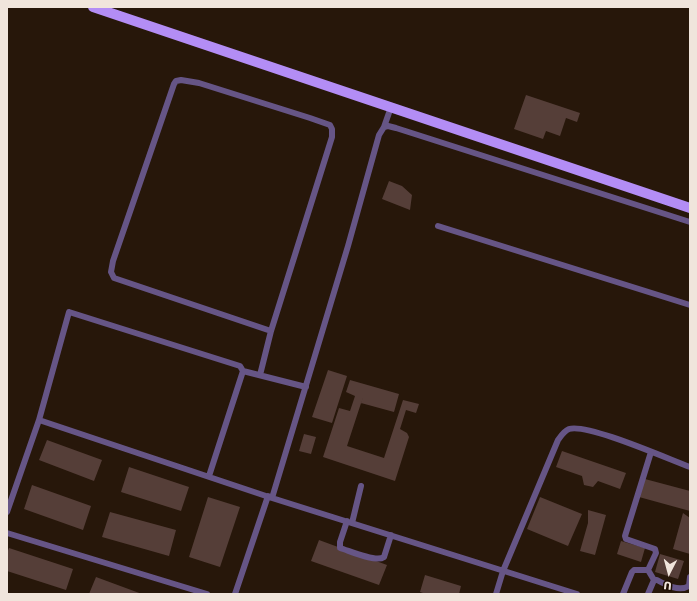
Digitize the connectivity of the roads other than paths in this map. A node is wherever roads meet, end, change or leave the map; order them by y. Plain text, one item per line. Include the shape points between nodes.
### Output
1 (93, 7) edge
2 (391, 107) junction
3 (384, 127) junction
4 (690, 208) edge
5 (690, 222) edge
6 (438, 226) dead end
7 (690, 305) edge
8 (271, 330) junction
9 (243, 371) junction
10 (260, 375) junction
11 (306, 387) junction
12 (39, 420) junction
13 (651, 452) junction
14 (690, 467) edge
15 (209, 476) junction
16 (362, 486) dead end
17 (270, 497) junction
18 (7, 512) edge
19 (349, 522) junction
20 (7, 533) edge
21 (391, 535) junction
22 (648, 570) junction
23 (503, 571) junction
24 (690, 578) edge
25 (654, 580) junction
26 (207, 594) edge
27 (235, 594) edge
28 (496, 594) edge
29 (577, 594) edge
30 (623, 594) edge
31 (648, 594) edge

1 - 2 main road
2 - 3 lane
2 - 4 main road
3 - 5 lane via 396,128
3 - 11 lane via 379,135
6 - 7 lane
8 - 8 lane via 332,137 332,127 199,83 176,81 111,272 114,278
8 - 10 lane
9 - 10 lane
9 - 12 lane via 240,366 69,312
9 - 15 lane
10 - 11 lane
11 - 17 lane
12 - 15 lane
12 - 18 lane
13 - 14 lane
13 - 22 lane via 624,536 655,549 656,553
13 - 23 lane via 588,430 565,430 558,440
15 - 17 lane
16 - 19 lane
17 - 19 lane
17 - 27 lane
19 - 21 lane
19 - 21 lane via 340,548 375,560 384,557
20 - 26 lane
21 - 23 lane
22 - 25 lane
22 - 30 lane via 634,570
23 - 28 lane
23 - 29 lane
24 - 25 lane via 688,586 680,589
25 - 31 lane

